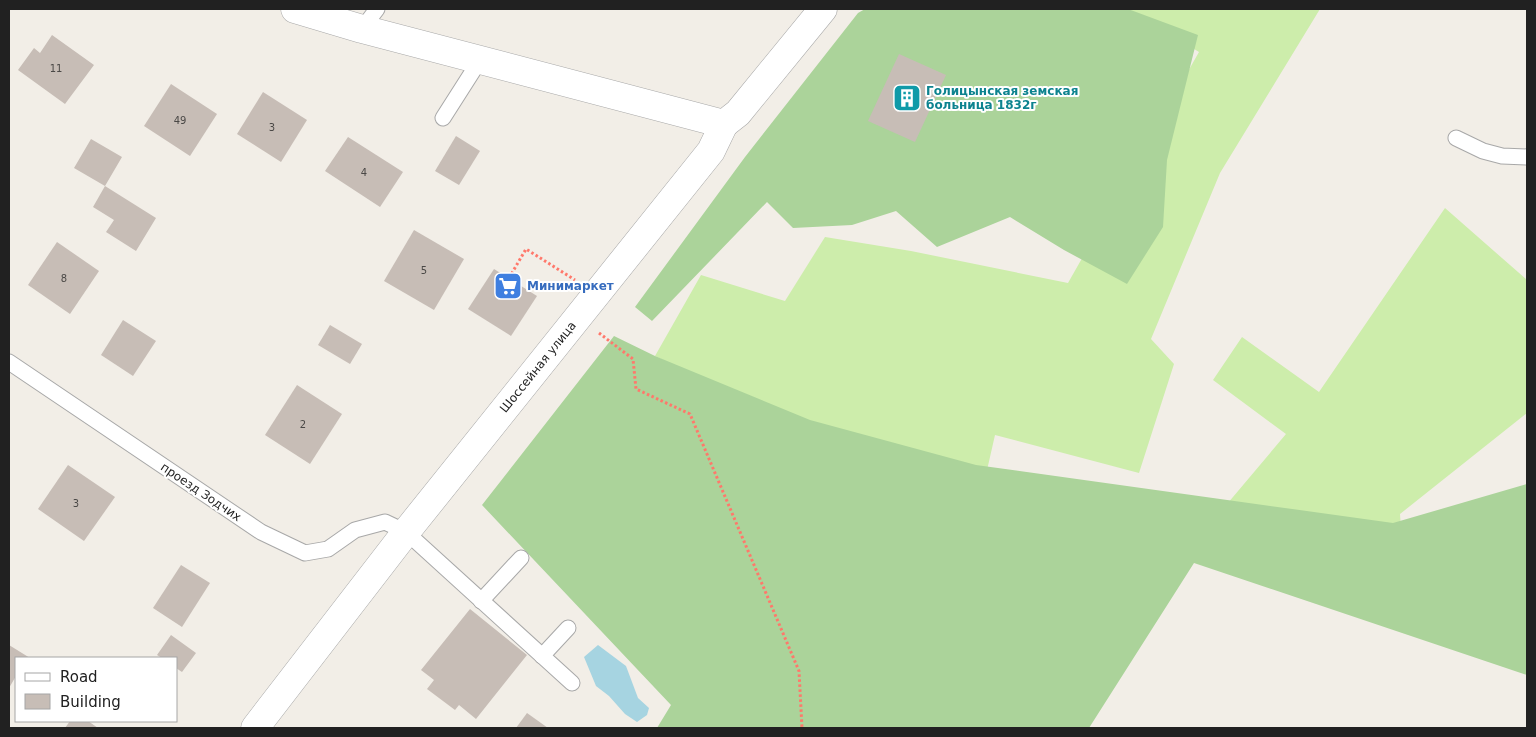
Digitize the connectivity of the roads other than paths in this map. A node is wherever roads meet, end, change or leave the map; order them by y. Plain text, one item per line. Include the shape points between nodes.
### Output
1 (295, 9) edge
2 (823, 9) edge
3 (370, 19) edge
4 (480, 60) junction
5 (444, 118) dead end
6 (724, 124) junction
7 (1456, 138) dead end
8 (1527, 157) edge
9 (9, 362) edge
10 (406, 532) junction
11 (521, 558) dead end
12 (481, 601) junction
13 (568, 628) dead end
14 (542, 656) junction
15 (572, 683) dead end
16 (255, 728) edge

1 - 3 street
2 - 6 street, Шоссейная улица via 738,113
3 - 4 street
4 - 5 lane
4 - 6 street
6 - 10 street, Шоссейная улица via 711,151
7 - 8 lane via 1483,151
9 - 10 lane, проезд Зодчих via 261,532 305,553 328,549 354,530 385,522
10 - 12 lane, проезд Зодчих
10 - 16 street, Шоссейная улица
11 - 12 lane
12 - 14 lane, проезд Зодчих
13 - 14 lane
14 - 15 lane, проезд Зодчих

